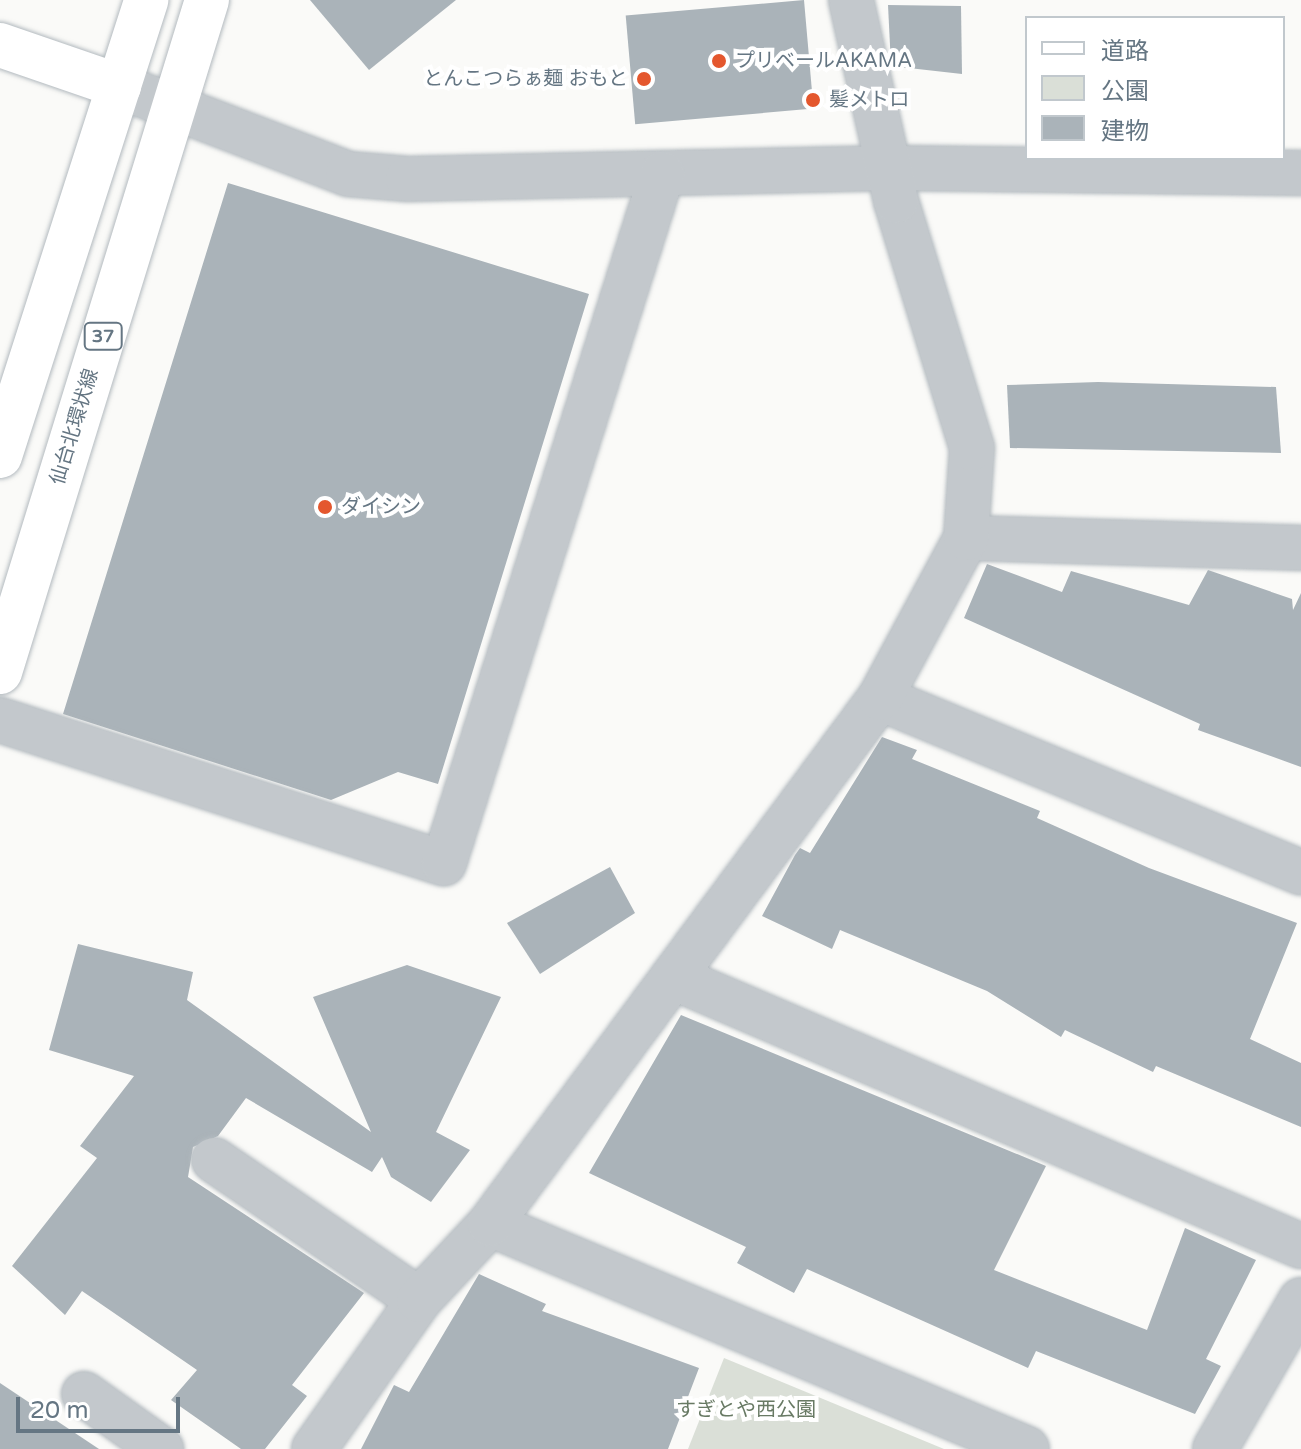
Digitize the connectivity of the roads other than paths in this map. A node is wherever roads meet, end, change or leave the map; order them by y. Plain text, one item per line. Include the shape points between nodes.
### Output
1 (146, 0) edge
2 (207, 0) edge
3 (851, 0) edge
4 (0, 45) edge
5 (119, 86) junction
6 (173, 107) junction
7 (890, 168) junction
8 (1301, 173) edge
9 (662, 174) junction
10 (0, 456) edge
11 (966, 538) junction
12 (1301, 548) edge
13 (0, 672) edge
14 (880, 698) junction
15 (0, 720) edge
16 (1301, 872) edge
17 (675, 978) junction
18 (214, 1160) dead end
19 (490, 1224) junction
20 (1301, 1246) edge
21 (419, 1300) junction
22 (1301, 1300) edge
23 (84, 1394) dead end
24 (161, 1449) edge
25 (314, 1449) edge
26 (1027, 1449) edge
27 (1215, 1449) edge

1 - 5 main road
2 - 6 main road, 仙台北環状線 / 37
3 - 7 street
4 - 5 main road
5 - 6 street
5 - 10 main road
6 - 9 street via 348,174
6 - 13 main road, 仙台北環状線 / 37
7 - 8 street
7 - 9 street
7 - 11 street via 972,448
9 - 15 street via 444,863
11 - 12 street
11 - 14 street
14 - 16 street
14 - 17 street
17 - 19 street
17 - 20 street
18 - 21 street
19 - 21 street
19 - 26 street
21 - 25 street
22 - 27 street
23 - 24 street

